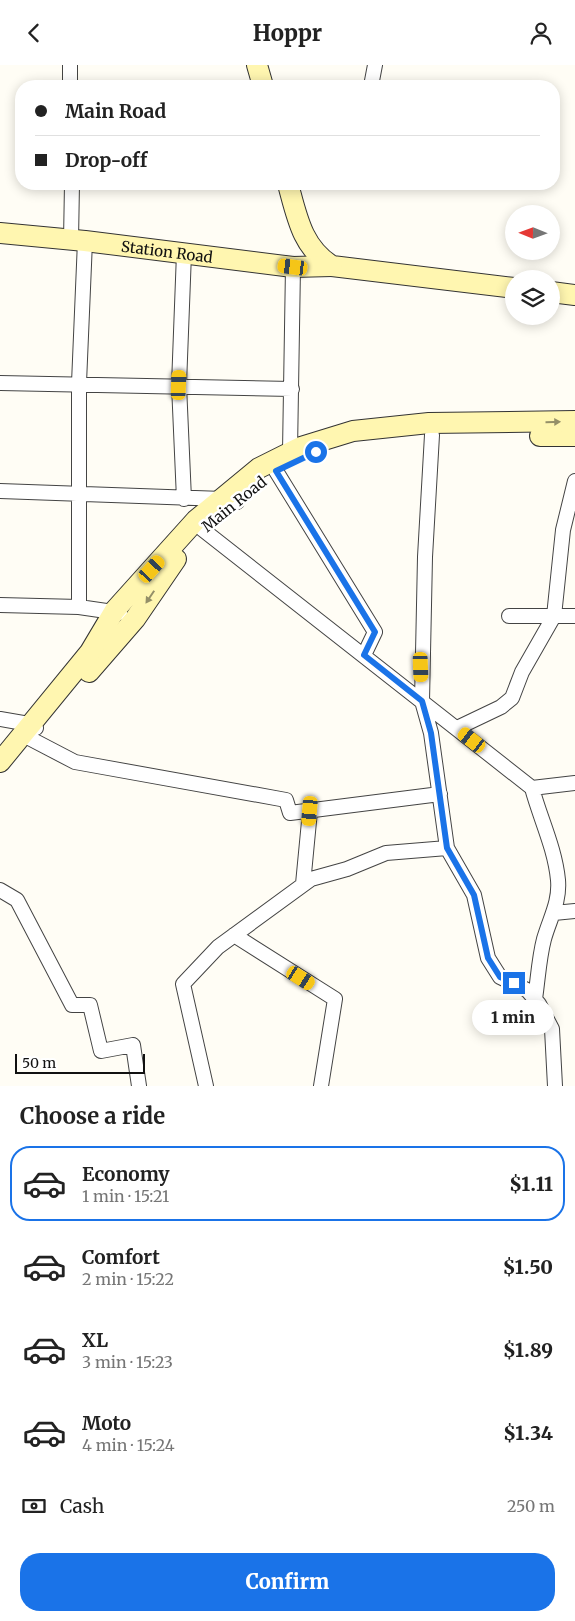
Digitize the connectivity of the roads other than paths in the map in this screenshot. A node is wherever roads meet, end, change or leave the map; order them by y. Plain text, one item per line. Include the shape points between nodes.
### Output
1 (70, 65) edge
2 (257, 65) edge
3 (375, 65) edge
4 (70, 80) edge
5 (261, 80) edge
6 (372, 80) edge
7 (73, 190) edge
8 (290, 190) edge
9 (0, 233) edge
10 (78, 240) junction
11 (184, 253) junction
12 (332, 266) junction
13 (293, 267) junction
14 (505, 287) edge
15 (560, 293) edge
16 (575, 295) edge
17 (0, 383) edge
18 (79, 383) junction
19 (179, 385) junction
20 (292, 389) junction
21 (575, 421) edge
22 (432, 435) junction
23 (575, 435) edge
24 (290, 451) junction
25 (276, 471) junction
26 (575, 481) edge
27 (0, 491) edge
28 (78, 493) junction
29 (184, 499) junction
30 (230, 500) junction
31 (202, 529) junction
32 (0, 605) edge
33 (78, 607) junction
34 (115, 610) junction
35 (509, 616) dead end
36 (554, 616) junction
37 (575, 616) edge
38 (135, 619) junction
39 (364, 655) junction
40 (422, 701) junction
41 (0, 719) edge
42 (457, 728) junction
43 (32, 731) junction
44 (0, 762) edge
45 (0, 774) edge
46 (575, 783) edge
47 (532, 788) junction
48 (440, 794) junction
49 (310, 811) junction
50 (447, 848) junction
51 (303, 884) junction
52 (0, 890) edge
53 (575, 911) edge
54 (554, 913) junction
55 (234, 935) junction
56 (535, 999) junction
57 (140, 1086) edge
58 (206, 1086) edge
59 (321, 1086) edge
60 (555, 1086) edge

1 - 4 street
2 - 5 main road
3 - 6 street
7 - 10 street
8 - 12 main road via 304,238 321,259
9 - 10 main road, Station Road
10 - 11 main road, Station Road
10 - 18 street
11 - 13 main road, Station Road
11 - 19 street
12 - 13 main road, Station Road
12 - 14 main road, Station Road
13 - 20 street
15 - 16 main road
17 - 18 street
18 - 19 street
18 - 28 street
19 - 20 street
19 - 29 street
20 - 24 street
24 -> 21 main road via 328,437 381,427 429,423
22 - 23 main road, Main Road
22 - 25 main road, Main Road via 382,436 352,441 303,457
22 - 40 street
24 - 30 main road via 246,477
25 - 30 main road, Main Road
25 - 39 street via 375,632
26 - 36 street via 563,529
27 - 28 street
28 - 29 street
28 - 33 street
29 - 30 street
30 - 31 main road, Main Road
30 - 34 main road via 210,506
31 -> 38 main road, Main Road via 173,561
31 - 39 street
32 - 33 street
33 - 34 street
34 - 38 street
34 - 43 main road via 90,652
35 - 36 street
36 - 37 street
36 - 42 street via 522,672 512,698 501,707
38 - 43 main road, Main Road
39 - 40 street
40 - 42 street
40 - 48 street via 431,733
41 - 43 street
42 - 47 street
43 - 44 main road
43 - 45 main road, Main Road
43 - 49 street via 75,762 286,800 290,813
46 - 47 street
47 - 54 street via 552,848 558,881
48 - 49 street
48 - 50 street
49 - 51 street
50 - 51 street via 386,853
50 - 56 street via 474,895 488,958 500,977 527,990
51 - 55 street
52 - 57 street via 17,900 72,1005 90,1005 101,1051 133,1045
53 - 54 street
54 - 56 street via 544,938
55 - 58 street via 183,984
55 - 59 street via 334,999
56 - 60 street via 552,1029

